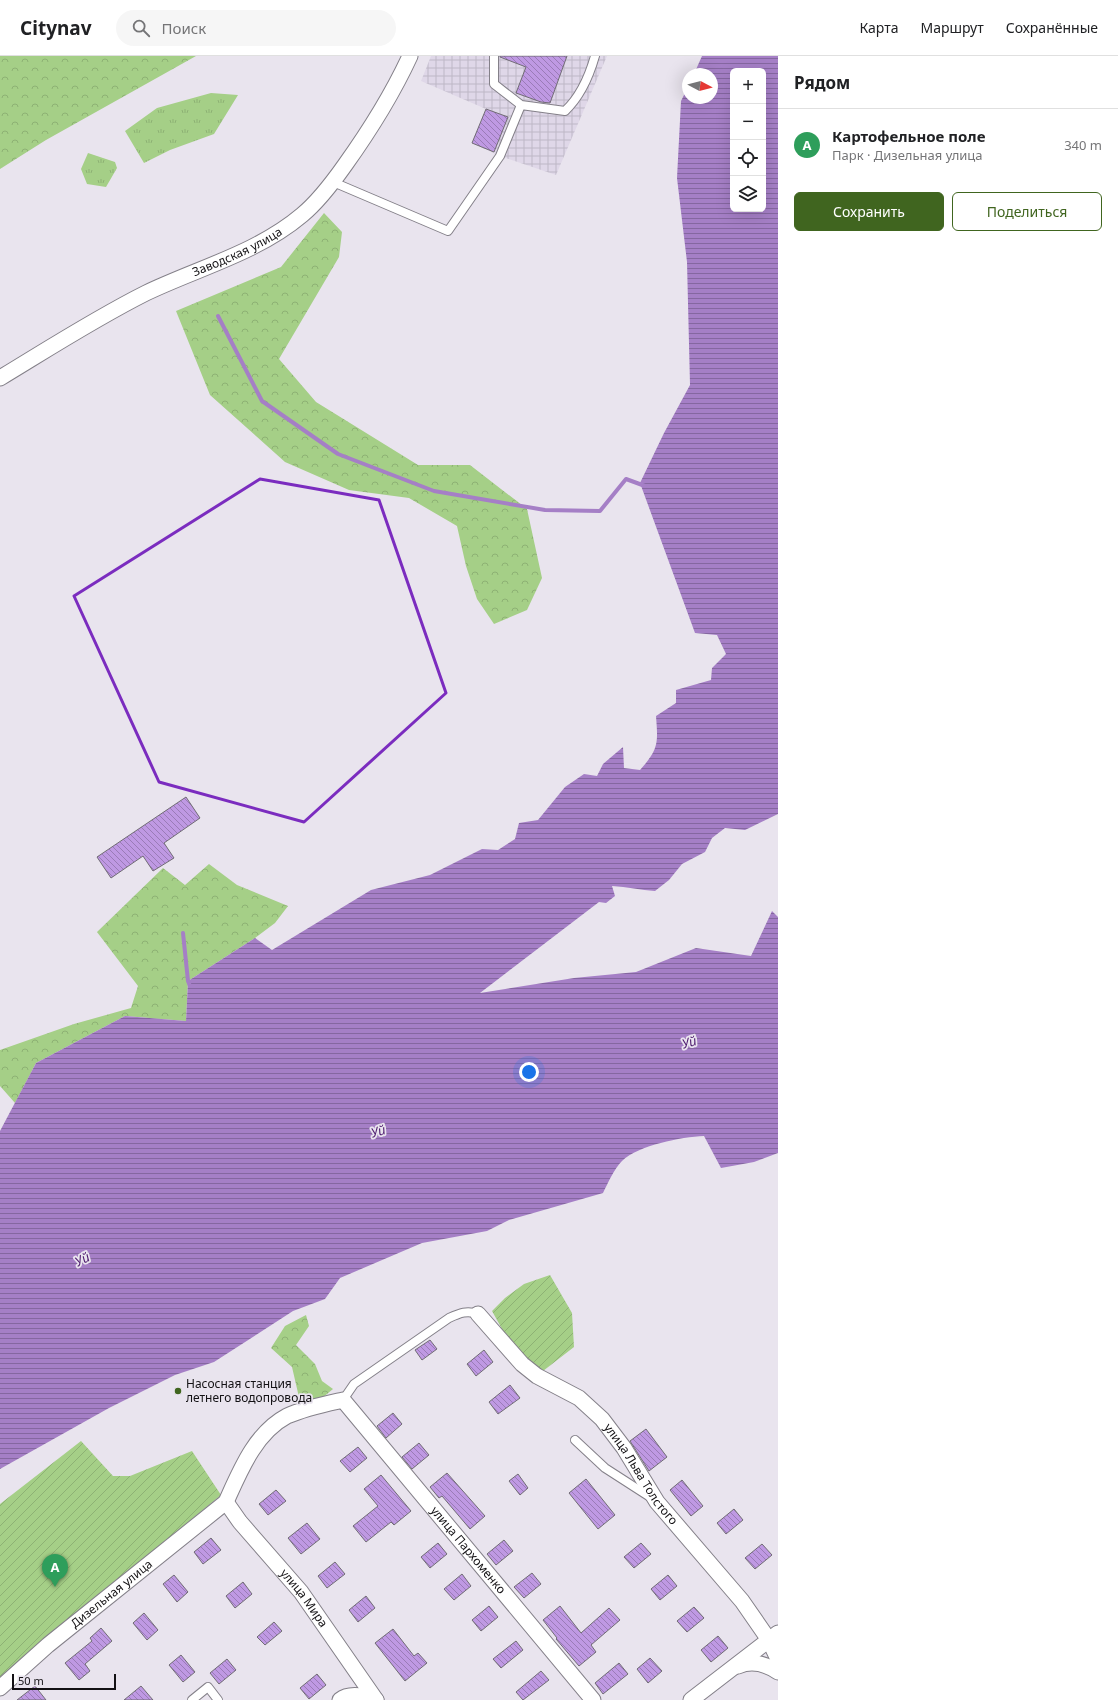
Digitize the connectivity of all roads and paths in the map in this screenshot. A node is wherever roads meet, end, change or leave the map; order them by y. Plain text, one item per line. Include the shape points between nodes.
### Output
1 (410, 56) edge
2 (494, 56) edge
3 (595, 56) edge
4 (521, 105) junction
5 (333, 182) junction
6 (0, 378) edge
7 (478, 1314) joint
8 (343, 1400) junction
9 (575, 1440) dead end
10 (226, 1502) junction
11 (657, 1502) junction
12 (773, 1636) edge
13 (778, 1659) edge
14 (732, 1670) junction
15 (778, 1672) edge
16 (0, 1688) edge
17 (192, 1700) edge
18 (218, 1700) edge
19 (340, 1700) edge
20 (376, 1700) edge
21 (593, 1700) edge
22 (691, 1700) edge

1 - 5 street, Заводская улица via 364,139
2 - 4 lane via 494,84
3 - 4 lane via 576,101 565,111
4 - 5 lane via 500,156 448,231
5 - 6 street, Заводская улица via 303,214 275,236 146,293
7 - 8 lane via 464,1312 449,1318 354,1384
7 - 11 street, улица Льва Толстого via 522,1364 537,1376 579,1398 602,1419 624,1448
8 - 10 street via 288,1416 263,1434 240,1471
8 - 21 street, улица Пархоменко
9 - 11 lane via 605,1468
10 - 16 street, Дизельная улица via 48,1645
10 - 20 street, улица Мира via 240,1522 301,1592
11 - 12 street, улица Льва Толстого
12 - 13 street, улица Льва Толстого
12 - 14 street
14 - 15 street via 743,1664 754,1663
14 - 22 street
17 - 18 lane via 208,1687
19 - 20 street, улица Мира via 354,1695

